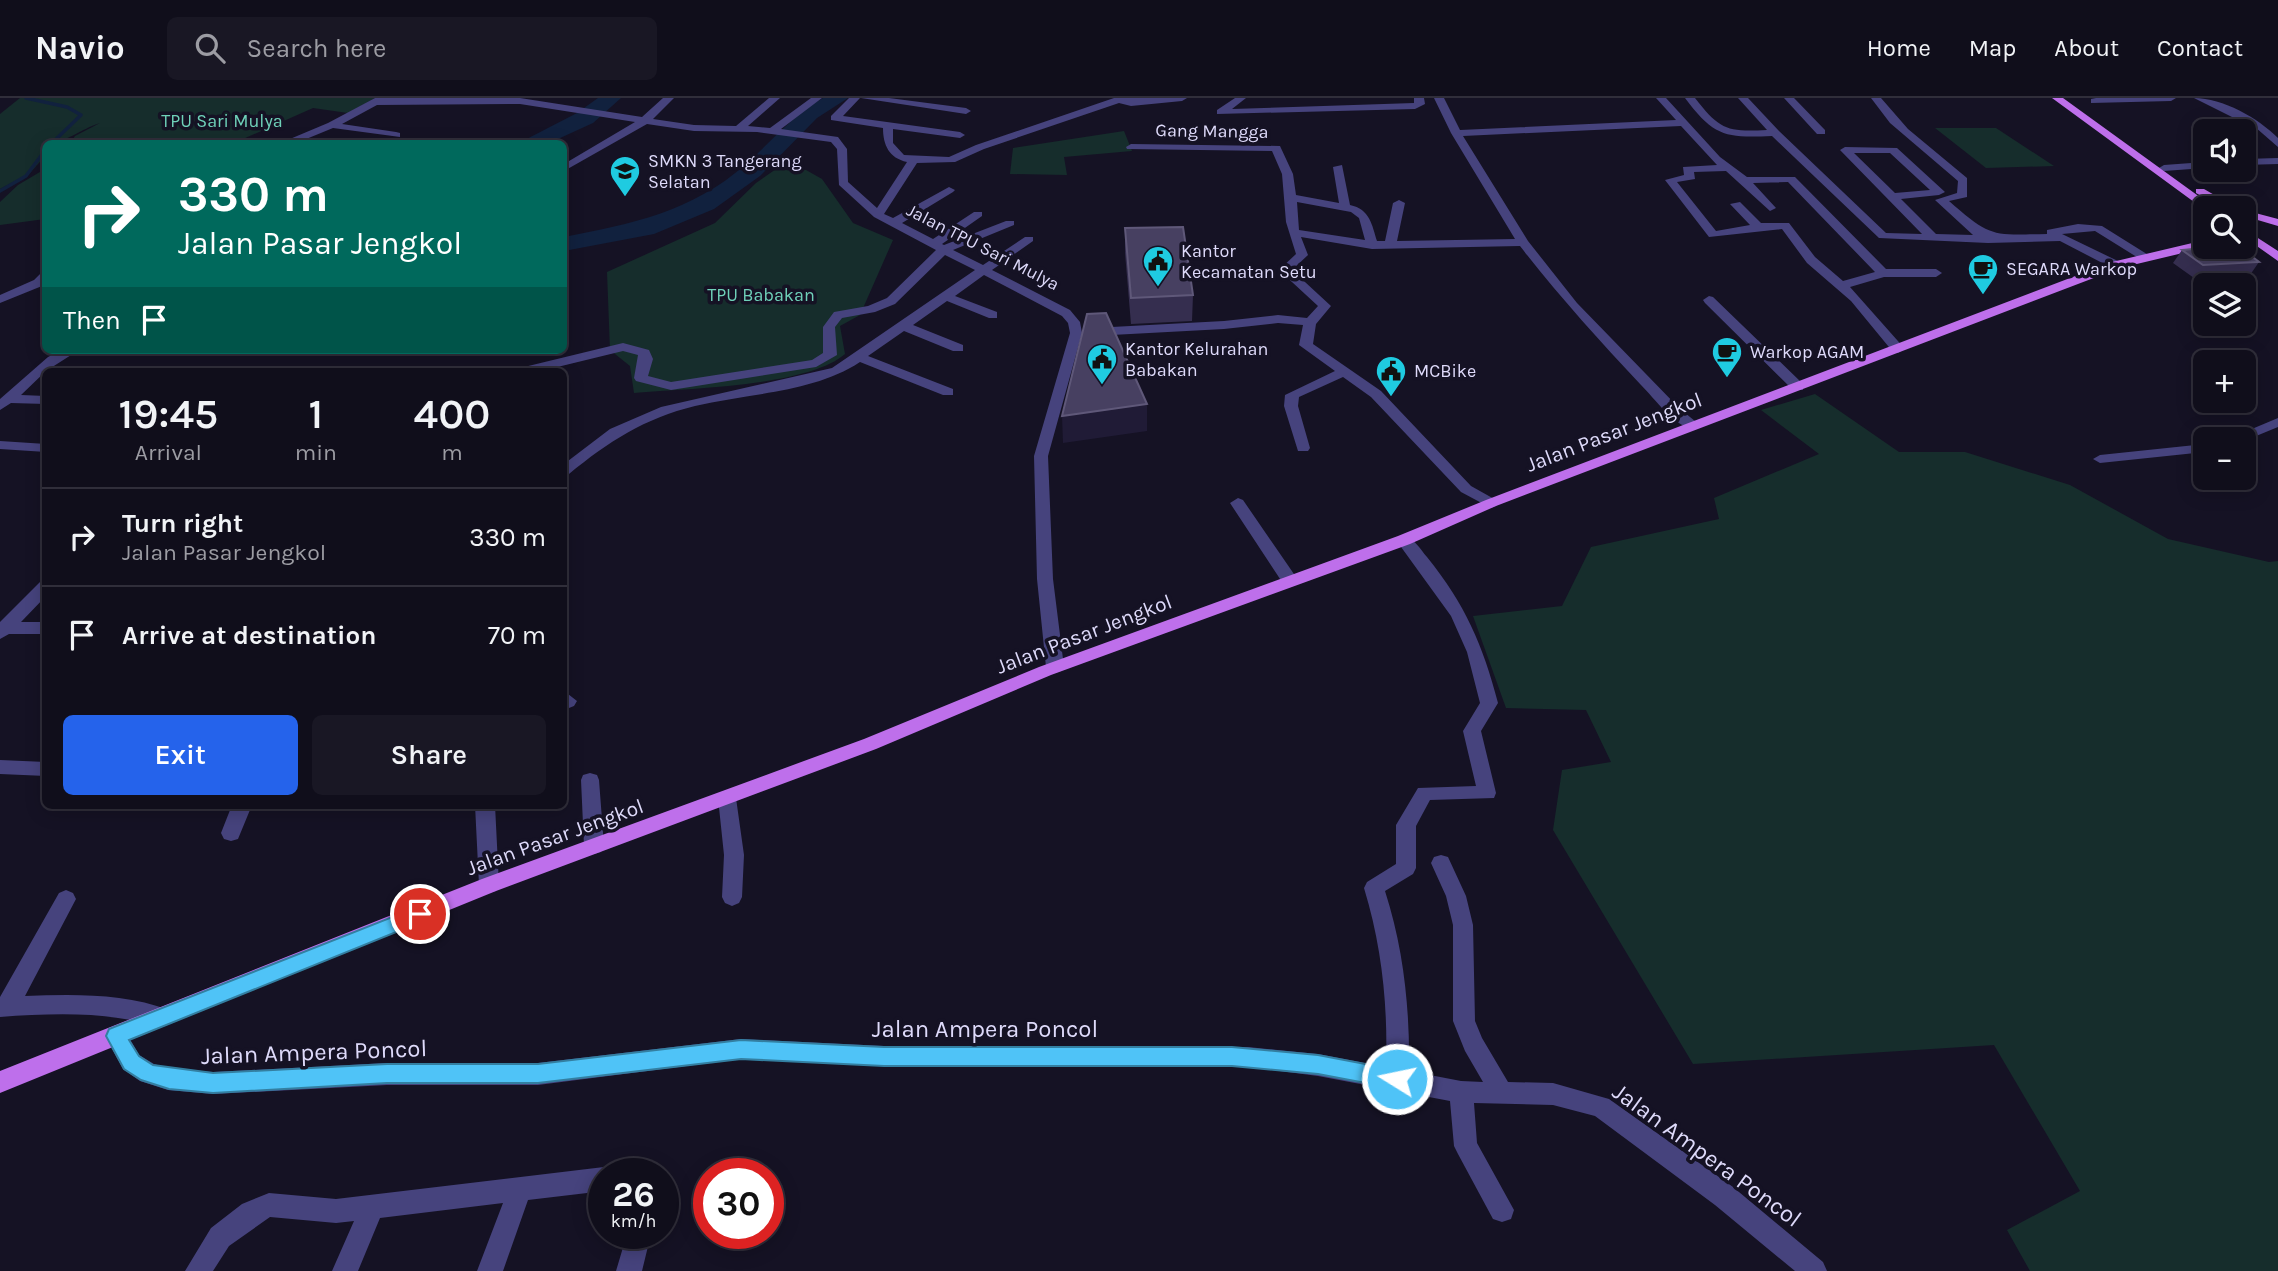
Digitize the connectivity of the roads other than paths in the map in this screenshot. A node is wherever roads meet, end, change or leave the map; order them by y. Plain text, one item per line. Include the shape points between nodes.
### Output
1 (669, 98) edge
2 (775, 98) edge
3 (817, 98) edge
4 (855, 98) edge
5 (866, 98) edge
6 (1182, 98) edge
7 (1241, 98) edge
8 (1419, 98) edge
9 (1439, 98) edge
10 (1661, 98) edge
11 (1690, 98) edge
12 (1743, 98) edge
13 (1789, 98) edge
14 (1876, 98) edge
15 (2057, 98) edge
16 (2171, 98) edge
17 (2199, 98) edge
18 (1120, 99) edge
19 (379, 100) edge
20 (2095, 101) dead end
21 (966, 111) dead end
22 (2247, 119) edge
23 (644, 121) junction
24 (1682, 123) junction
25 (2256, 124) edge
26 (332, 125) junction
27 (888, 125) junction
28 (739, 128) junction
29 (778, 130) junction
30 (1821, 132) dead end
31 (1456, 133) junction
32 (1776, 133) junction
33 (396, 135) dead end
34 (960, 135) dead end
35 (293, 140) edge
36 (2278, 144) edge
37 (1131, 148) dead end
38 (914, 160) junction
39 (2256, 161) edge
40 (2278, 162) edge
41 (567, 166) edge
42 (2193, 166) edge
43 (1338, 167) dead end
44 (1728, 168) junction
45 (2159, 169) junction
46 (1744, 180) junction
47 (949, 190) dead end
48 (2194, 196) edge
49 (2209, 196) edge
50 (1892, 197) junction
51 (1293, 198) junction
52 (1399, 203) dead end
53 (1735, 204) dead end
54 (2193, 204) edge
55 (1345, 206) junction
56 (1770, 208) dead end
57 (978, 214) dead end
58 (878, 215) junction
59 (2256, 217) edge
60 (894, 223) junction
61 (1010, 223) dead end
62 (2278, 223) edge
63 (1758, 227) junction
64 (2278, 232) edge
65 (1295, 233) junction
66 (2256, 234) edge
67 (1029, 239) dead end
68 (1933, 239) junction
69 (1523, 242) junction
70 (2256, 242) edge
71 (1372, 244) junction
72 (1390, 244) junction
73 (2193, 244) edge
74 (939, 246) junction
75 (2144, 256) junction
76 (2278, 257) edge
77 (2116, 265) junction
78 (987, 270) junction
79 (1883, 273) junction
80 (1936, 273) dead end
81 (42, 278) edge
82 (1840, 286) junction
83 (947, 297) junction
84 (0, 299) edge
85 (1709, 300) dead end
86 (993, 315) dead end
87 (1310, 323) junction
88 (904, 327) junction
89 (1076, 333) junction
90 (958, 348) dead end
91 (1898, 349) junction
92 (64, 354) edge
93 (860, 357) junction
94 (44, 368) edge
95 (537, 368) edge
96 (42, 369) edge
97 (1344, 372) junction
98 (1798, 387) junction
99 (948, 392) dead end
100 (42, 400) edge
101 (4, 402) edge
102 (2278, 422) edge
103 (1694, 426) junction
104 (2256, 431) edge
105 (0, 445) edge
106 (42, 448) edge
107 (1303, 448) dead end
108 (2193, 449) edge
109 (2100, 459) dead end
110 (567, 469) edge
111 (1238, 503) dead end
112 (1491, 503) junction
113 (1404, 540) junction
114 (1290, 581) junction
115 (42, 591) edge
116 (42, 628) edge
117 (2, 630) edge
118 (1055, 667) junction
119 (0, 767) edge
120 (42, 769) edge
121 (590, 780) dead end
122 (727, 798) junction
123 (241, 809) edge
124 (485, 809) edge
125 (232, 833) dead end
126 (594, 846) junction
127 (1441, 863) dead end
128 (489, 885) junction
129 (732, 897) dead end
130 (65, 900) dead end
131 (4, 1007) edge
132 (161, 1017) junction
133 (116, 1036) junction
134 (1397, 1079) junction
135 (0, 1082) edge
136 (1461, 1093) junction
137 (1502, 1093) junction
138 (588, 1181) edge
139 (521, 1187) junction
140 (372, 1207) junction
141 (1502, 1210) dead end
142 (635, 1249) edge
143 (198, 1271) edge
144 (345, 1271) edge
145 (491, 1271) edge
146 (629, 1271) edge
147 (1814, 1271) edge

1 - 23 street
2 - 28 street
3 - 29 street
4 - 27 street via 835,118
5 - 21 street
6 - 18 street via 1131,103
7 - 8 street via 1221,113 1415,106 1420,104
9 - 31 street
10 - 24 street
11 - 32 street via 1715,130
12 - 32 street
13 - 30 street
14 - 75 street via 1888,119 1963,180 1963,195 1941,200 1978,233 2092,228 2108,232
15 - 45 main road
16 - 20 street
17 - 22 street
18 - 38 street via 953,159
19 - 23 street via 520,101
19 - 26 street
23 - 28 street
23 - 41 street
24 - 31 street
24 - 44 street
25 - 36 street
26 - 33 street
26 - 35 street
27 - 34 street
27 - 38 street via 892,149 900,157
28 - 29 street
29 - 58 street, Jalan TPU Sari Mulya via 821,136 839,144 843,183
31 - 69 street
32 - 68 street via 1882,236
37 - 51 street, Gang Mangga via 1276,148 1288,168
38 - 58 street
39 - 40 street
42 - 45 street
43 - 55 street
44 - 46 street
44 - 63 street via 1687,169 1691,177 1670,180 1713,235
45 - 48 main road
45 - 49 main road
45 - 54 main road
46 - 56 street
46 - 79 street via 1791,179
47 - 60 street
50 - 50 street via 1864,169 1845,150 1893,150 1939,192
50 - 68 street
51 - 55 street
51 - 65 street, Gang Mangga via 1290,220
52 - 72 street
53 - 63 street
55 - 71 street via 1364,217
57 - 74 street
58 - 60 street, Jalan TPU Sari Mulya
59 - 62 main road
60 - 74 street, Jalan TPU Sari Mulya
61 - 74 street
63 - 82 street via 1786,225 1811,260
64 - 66 main road
65 - 71 street
65 - 87 street, Gang Mangga via 1302,255 1285,270 1325,306
67 - 78 street
68 - 77 street via 2062,237
69 - 72 street
69 - 103 street via 1590,326
70 - 76 main road
71 - 72 street
73 - 75 main road, Jalan Pasar Jengkol
74 - 78 street, Jalan TPU Sari Mulya
74 - 95 street via 891,301 838,315 830,327 830,355 816,363 671,386 640,378 644,353 623,347
75 - 77 main road, Jalan Pasar Jengkol
77 - 91 main road, Jalan Pasar Jengkol
78 - 83 street
78 - 89 street, Jalan TPU Sari Mulya via 1059,309 1074,321
79 - 80 street
79 - 82 street
81 - 84 street
82 - 91 street
83 - 86 street
83 - 88 street
85 - 98 street
87 - 89 street via 1275,318
87 - 97 street, Gang Mangga via 1306,345
88 - 90 street
88 - 93 street
89 - 118 street via 1041,456 1045,579
91 - 98 main road, Jalan Pasar Jengkol
92 - 94 street
93 - 99 street
93 - 110 street via 806,381 670,409 616,431
96 - 101 street
97 - 107 street via 1292,395
97 - 112 street, Gang Mangga via 1376,394 1466,489
98 - 103 main road, Jalan Pasar Jengkol
100 - 101 street
102 - 104 street
103 - 112 main road, Jalan Pasar Jengkol
105 - 106 street
108 - 109 street
111 - 114 street
112 - 113 main road, Jalan Pasar Jengkol
113 - 114 main road, Jalan Pasar Jengkol
113 - 134 street via 1456,611 1473,644 1489,703 1472,731 1487,793 1425,793 1406,825 1406,868 1374,888 1389,930 1398,987
114 - 118 main road, Jalan Pasar Jengkol
115 - 117 street
116 - 117 street
118 - 122 main road, Jalan Pasar Jengkol via 900,733
119 - 120 street
121 - 126 street
122 - 126 main road, Jalan Pasar Jengkol
122 - 129 street
123 - 125 street
124 - 128 street
126 - 128 main road, Jalan Pasar Jengkol
127 - 137 street via 1456,896 1462,925 1464,1021
128 - 132 main road, Jalan Pasar Jengkol
130 - 131 street
131 - 132 street via 102,1005
132 - 133 main road, Jalan Pasar Jengkol
133 - 134 street, Jalan Ampera Poncol via 131,1062 148,1073 213,1083 387,1074 538,1074 741,1049 884,1056 1217,1056 1318,1065
133 - 135 main road, Jalan Pasar Jengkol
134 - 136 street, Jalan Ampera Poncol
136 - 137 street, Jalan Ampera Poncol
136 - 141 street via 1466,1146
137 - 147 street, Jalan Ampera Poncol via 1553,1094 1601,1107 1724,1196
138 - 139 street
139 - 140 street
139 - 145 street
140 - 143 street via 335,1212 269,1205 220,1237
140 - 144 street
142 - 146 street

